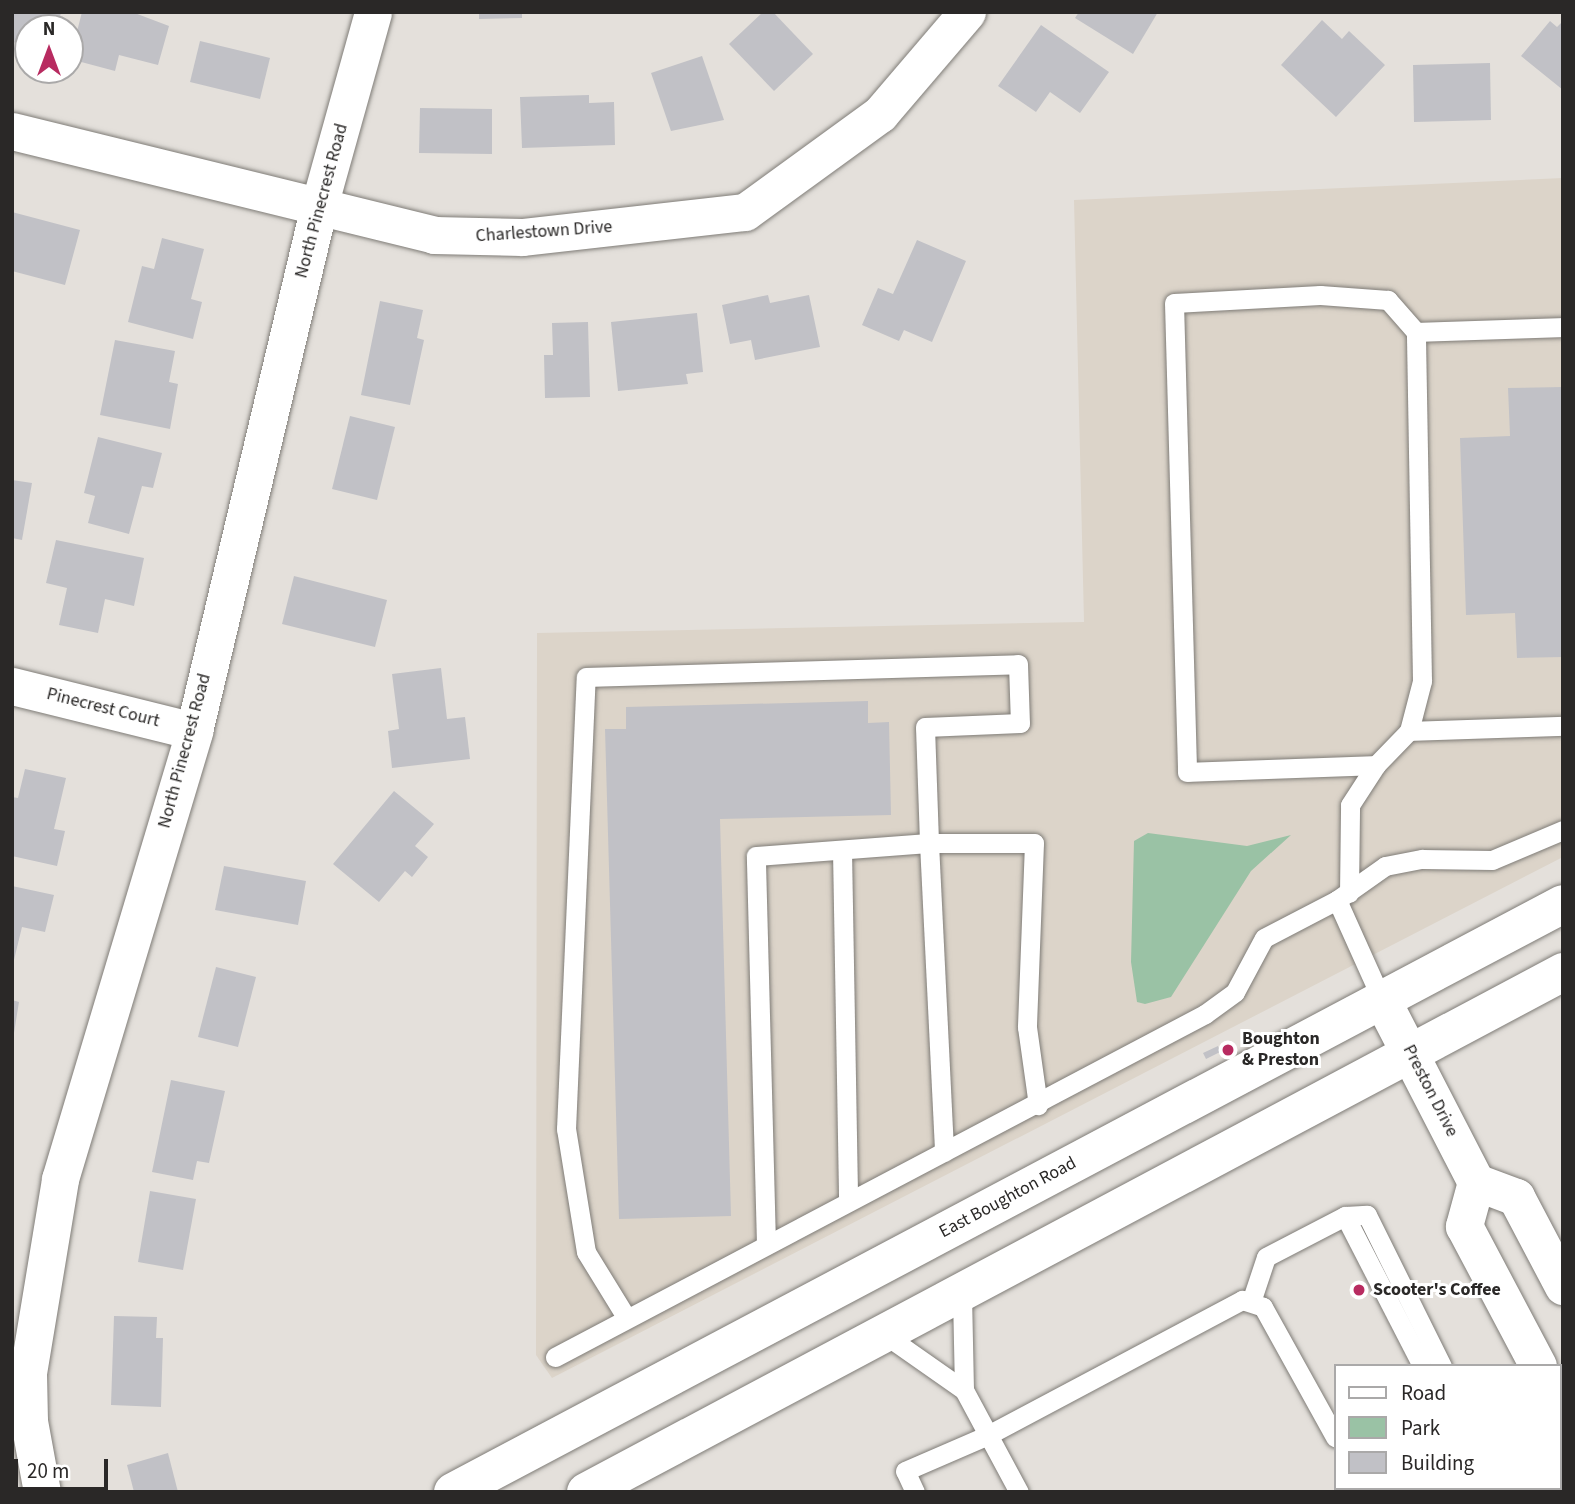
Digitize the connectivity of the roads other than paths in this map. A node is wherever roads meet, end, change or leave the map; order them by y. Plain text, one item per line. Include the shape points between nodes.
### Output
1 (373, 12) edge
2 (967, 12) edge
3 (12, 131) edge
4 (319, 206) junction
5 (1563, 327) edge
6 (1416, 332) junction
7 (12, 686) edge
8 (1563, 726) edge
9 (194, 730) junction
10 (1409, 731) junction
11 (1376, 765) junction
12 (1563, 830) edge
13 (929, 843) junction
14 (842, 850) junction
15 (1343, 896) junction
16 (1563, 904) edge
17 (1563, 972) edge
18 (1382, 1000) junction
19 (1410, 1052) junction
20 (1038, 1105) junction
21 (944, 1152) junction
22 (1476, 1182) junction
23 (848, 1201) junction
24 (1345, 1216) junction
25 (766, 1244) junction
26 (1563, 1286) edge
27 (962, 1292) junction
28 (1251, 1303) junction
29 (626, 1317) junction
30 (884, 1334) junction
31 (555, 1357) dead end
32 (1421, 1364) edge
33 (1441, 1364) edge
34 (1537, 1364) edge
35 (964, 1390) junction
36 (988, 1435) junction
37 (1334, 1435) edge
38 (38, 1491) edge
39 (453, 1492) edge
40 (586, 1492) edge
41 (915, 1492) edge
42 (1019, 1492) edge

1 - 4 street, North Pinecrest Road
2 - 4 street, Charlestown Drive via 880,114 745,212 523,237 470,238 434,235
3 - 4 street, Charlestown Drive
4 - 9 street, North Pinecrest Road
5 - 6 lane
6 - 10 lane via 1422,681
6 - 11 lane via 1388,300 1320,295 1174,303 1187,772
7 - 9 street, Pinecrest Court
8 - 10 lane
9 - 38 street, North Pinecrest Road via 57,1191 28,1373
10 - 11 lane
11 - 15 lane via 1350,805
12 - 15 lane via 1492,860 1400,861
13 - 14 lane
13 - 20 lane via 1034,843 1027,1027
13 - 21 lane
13 - 29 lane via 925,727 1020,723 1018,664 586,677 566,1129 586,1252
14 - 23 lane
14 - 25 lane via 756,856
15 - 18 lane
15 - 20 lane via 1264,938 1235,992 1205,1014
16 - 18 main road, East Boughton Road
17 - 19 main road
18 - 19 street, Preston Drive
18 - 39 main road, East Boughton Road
19 - 22 street, Preston Drive
19 - 27 main road
20 - 21 lane
21 - 23 lane
22 - 26 street via 1516,1197
22 - 34 street via 1464,1226
23 - 25 lane
24 - 28 lane via 1266,1257
24 - 32 lane
24 - 33 lane via 1367,1214
25 - 29 lane
27 - 30 main road
27 - 35 lane
28 - 36 lane via 1242,1300
28 - 37 lane via 1263,1307
29 - 31 lane
30 - 35 lane
30 - 40 main road
35 - 36 lane
36 - 41 lane via 905,1471
36 - 42 lane

